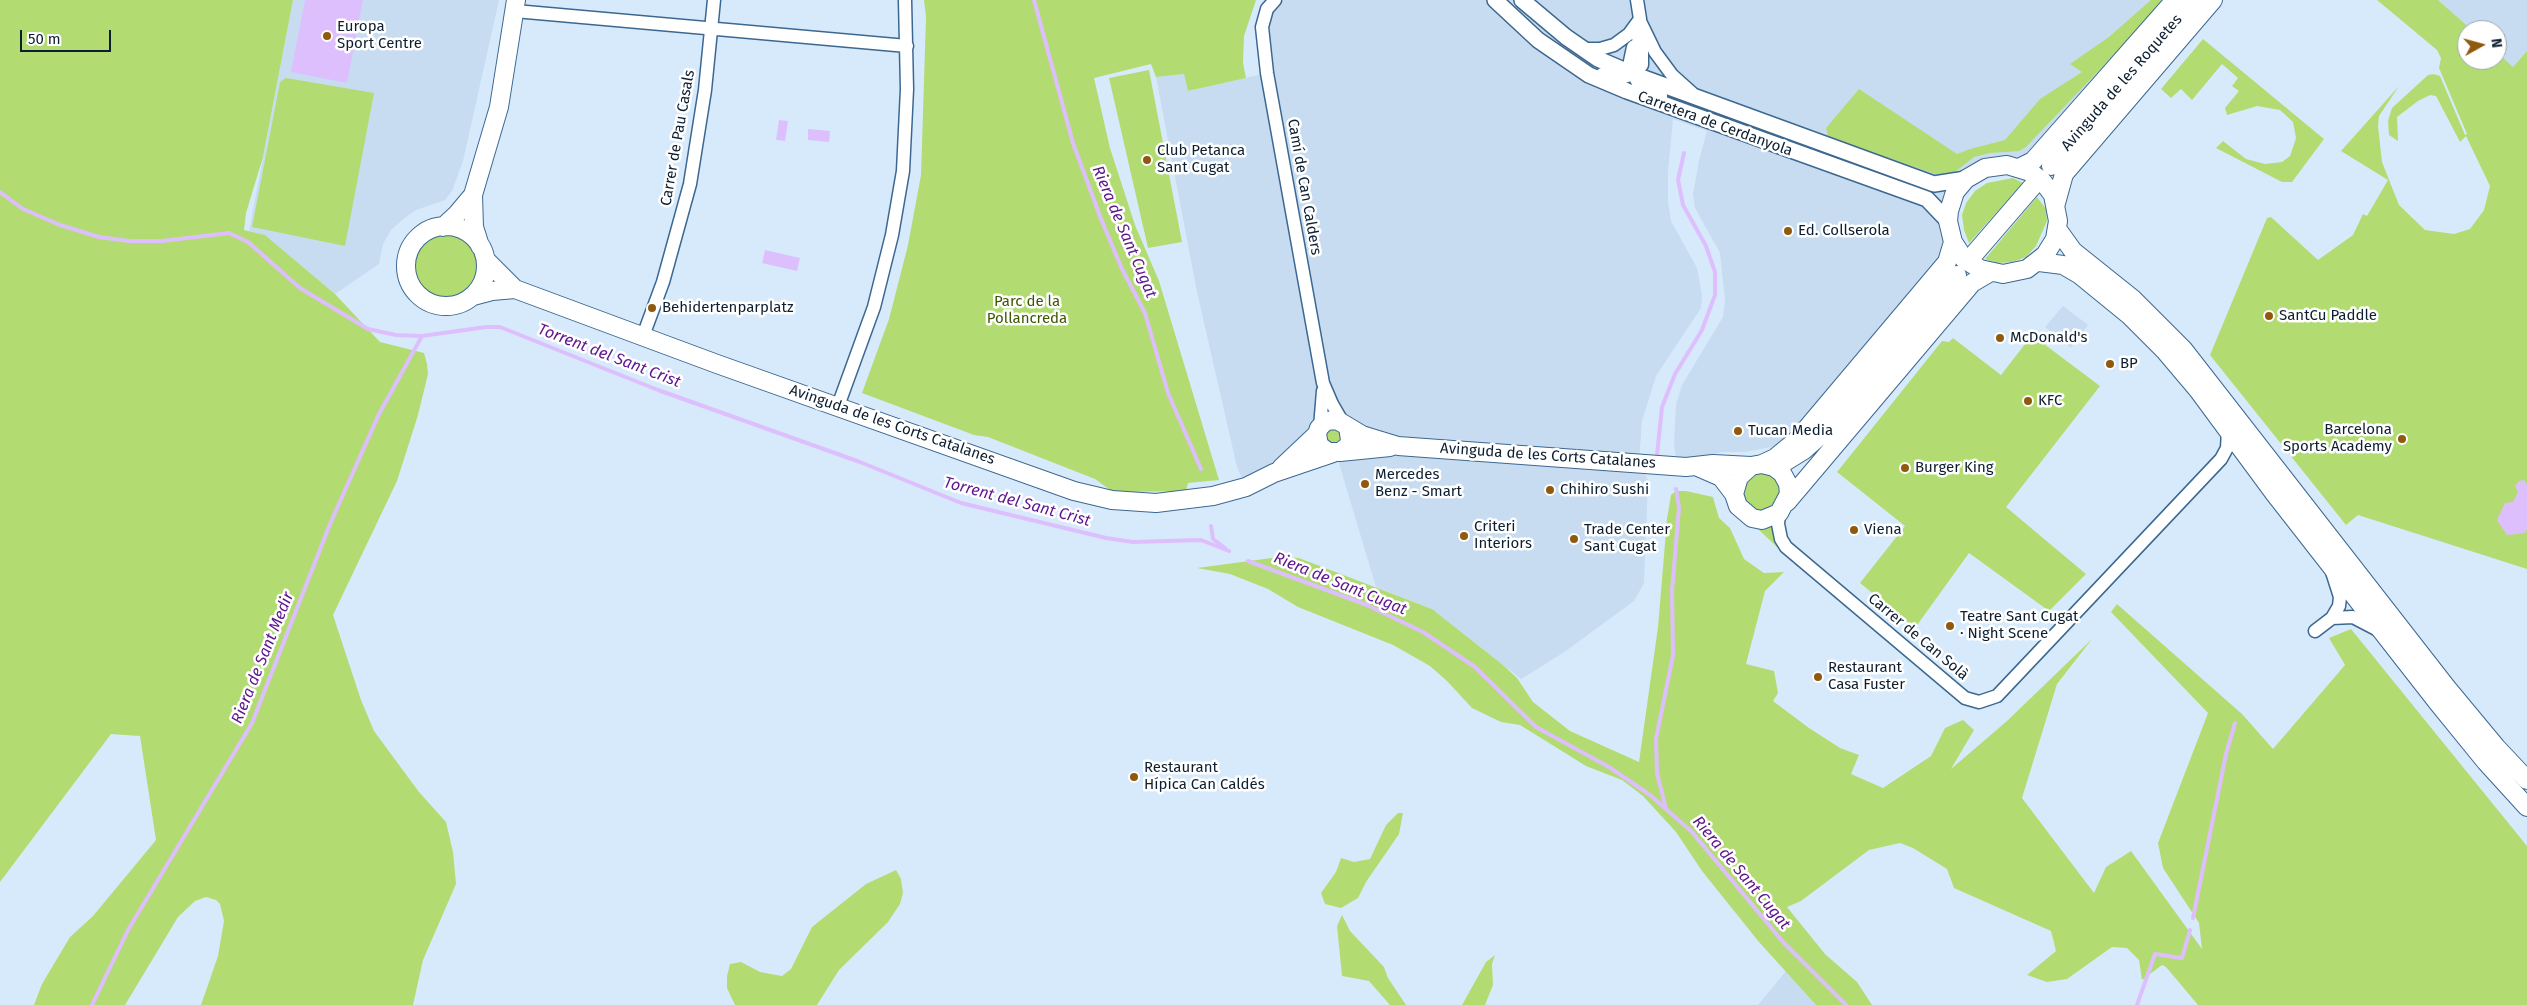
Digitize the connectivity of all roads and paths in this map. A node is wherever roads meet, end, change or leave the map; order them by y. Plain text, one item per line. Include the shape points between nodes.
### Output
1 (714, 0) edge
2 (905, 0) edge
3 (1275, 0) edge
4 (1494, 0) edge
5 (1522, 0) edge
6 (1637, 0) edge
7 (2175, 0) edge
8 (2193, 0) edge
9 (2213, 0) edge
10 (515, 5) edge
11 (1640, 19) junction
12 (711, 28) junction
13 (907, 46) junction
14 (1583, 49) junction
15 (1580, 69) junction
16 (1633, 74) junction
17 (1702, 100) junction
18 (1695, 115) junction
19 (2050, 166) dead end
20 (2021, 167) junction
21 (1966, 179) junction
22 (2032, 187) dead end
23 (473, 195) junction
24 (2056, 202) junction
25 (1948, 221) junction
26 (443, 227) junction
27 (2058, 230) junction
28 (1953, 242) junction
29 (483, 253) junction
30 (1976, 253) dead end
31 (2039, 262) junction
32 (1989, 272) junction
33 (1957, 275) dead end
34 (515, 290) junction
35 (473, 296) junction
36 (643, 336) junction
37 (1323, 383) junction
38 (838, 406) junction
39 (1346, 425) junction
40 (1319, 430) junction
41 (2228, 431) junction
42 (1822, 434) junction
43 (1398, 446) junction
44 (1337, 453) junction
45 (1762, 466) junction
46 (1692, 467) junction
47 (1274, 473) junction
48 (1734, 494) junction
49 (1785, 502) junction
50 (2329, 563) junction
51 (2332, 618) junction
52 (2315, 631) dead end
53 (2383, 633) junction
54 (2527, 780) edge
55 (2527, 807) edge

1 - 12 street, Carrer de Pau Casals
2 - 13 street
3 - 37 street, Camí de Can Calders via 1265,18 1262,42
4 - 15 street, Carretera de Cerdanyola via 1538,40
5 - 14 street, Carretera de Cerdanyola
6 - 11 street
7 - 20 main road via 2033,161
8 - 19 main road, Avinguda de les Roquetes
9 - 24 main road via 2064,174
10 - 12 street
10 - 23 main road via 499,108
11 - 14 street via 1629,34 1614,45
11 - 16 street via 1638,44 1633,47 1628,66
11 - 17 street via 1655,52 1672,75
12 - 13 street
12 - 36 street, Carrer de Pau Casals via 690,184 663,282
13 - 38 street via 903,171 892,235 874,307
14 - 16 street, Carretera de Cerdanyola
15 - 16 street via 1618,79
15 - 18 street, Carretera de Cerdanyola via 1627,91
16 - 17 street, Carretera de Cerdanyola
16 - 18 street via 1639,85 1648,91 1688,107
17 - 21 street, Carretera de Cerdanyola via 1934,184
18 - 25 street, Carretera de Cerdanyola via 1927,199
20 - 21 main road via 1995,166
20 - 24 main road via 2043,182
21 - 25 main road via 1952,200
22 - 30 main road
23 - 26 main road
23 - 29 main road via 474,227
24 - 27 main road
25 - 28 main road
26 - 29 main road via 467,232
26 - 35 main road via 423,234 412,246 406,261 409,283 424,300 434,304 456,304
27 - 31 main road
27 - 54 main road via 2073,251 2133,299 2184,349 2458,701
28 - 32 main road via 1964,259
28 - 45 main road via 1947,262 1814,422
29 - 34 main road, Avinguda de les Corts Catalanes
29 - 35 main road via 485,278
31 - 32 main road via 2019,272
31 - 41 main road via 2068,267 2129,315 2182,370
32 - 49 main road via 1972,283
33 - 42 main road
34 - 35 main road, Avinguda de les Corts Catalanes
34 - 36 main road, Avinguda de les Corts Catalanes
36 - 38 main road, Avinguda de les Corts Catalanes
37 - 39 street, Camí de Can Calders
37 - 40 street, Camí de Can Calders
38 - 47 main road, Avinguda de les Corts Catalanes via 1074,491 1112,500 1156,503 1196,499 1246,487
39 - 40 main road, Avinguda de les Corts Catalanes via 1332,420
39 - 43 main road, Avinguda de les Corts Catalanes via 1371,438
39 - 44 main road via 1350,440 1348,446
40 - 44 main road via 1322,449
40 - 47 main road, Avinguda de les Corts Catalanes
41 - 49 street, Carrer de Can Solà via 2227,448 2221,459 1998,696 1978,702 1965,698 1786,547 1778,524
41 - 50 main road
42 - 45 main road via 1804,450
42 - 49 main road
43 - 44 main road, Avinguda de les Corts Catalanes
43 - 46 main road, Avinguda de les Corts Catalanes
44 - 47 main road, Avinguda de les Corts Catalanes
45 - 46 main road, Avinguda de les Corts Catalanes via 1713,464
45 - 48 main road via 1739,477
45 - 49 main road via 1786,478
46 - 48 main road, Avinguda de les Corts Catalanes via 1721,477
48 - 49 main road via 1738,506 1752,518 1766,519
50 - 51 street via 2340,597
50 - 53 main road
51 - 52 street
51 - 53 street via 2353,617
53 - 55 main road via 2465,737

